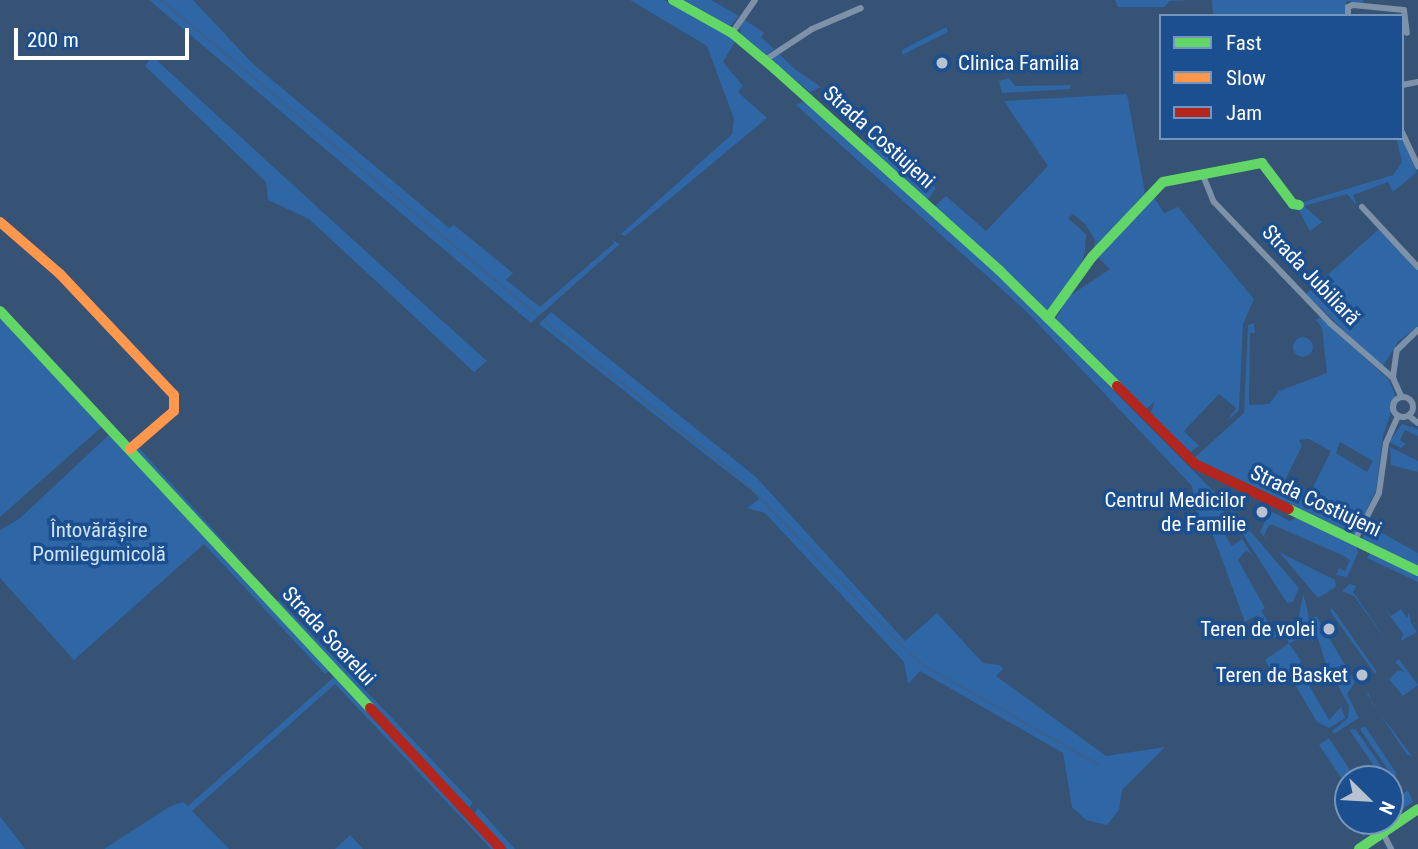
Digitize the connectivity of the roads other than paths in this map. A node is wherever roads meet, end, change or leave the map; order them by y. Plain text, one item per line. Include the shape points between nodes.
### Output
1 (673, 0) edge
2 (755, 0) edge
3 (861, 8) dead end
4 (1348, 14) edge
5 (732, 33) junction
6 (1407, 33) dead end
7 (765, 60) junction
8 (1404, 136) edge
9 (1417, 165) edge
10 (1202, 173) junction
11 (1299, 205) dead end
12 (1362, 207) dead end
13 (0, 222) edge
14 (1418, 267) edge
15 (0, 311) edge
16 (1048, 318) junction
17 (1418, 330) edge
18 (1393, 378) junction
19 (1401, 396) junction
20 (1398, 416) junction
21 (1409, 416) junction
22 (1418, 424) edge
23 (130, 449) junction
24 (1355, 540) junction
25 (1418, 571) edge
26 (1380, 835) edge
27 (501, 849) edge
28 (1359, 849) edge

1 - 5 street, Strada Costiujeni
2 - 5 street
3 - 7 street via 812,29
4 - 6 street via 1349,6 1404,10
5 - 7 street, Strada Costiujeni
7 - 16 street, Strada Costiujeni
8 - 9 street
10 - 11 street, Strada Jubiliară via 1262,163 1293,204
10 - 16 street, Strada Jubiliară via 1163,182 1148,193 1092,257
10 - 18 street, Strada Jubiliară via 1219,208 1330,323
12 - 14 street
13 - 23 street via 60,274 174,396 174,411
15 - 23 street, Strada Soarelui
16 - 24 street, Strada Costiujeni via 1201,468
17 - 18 street via 1396,350
18 - 19 street, Strada Jubiliară
19 - 20 street via 1393,405
19 - 21 street via 1413,403
20 - 21 street
20 - 24 street via 1386,443 1379,493
21 - 22 street
23 - 27 street, Strada Soarelui
24 - 25 street, Strada Costiujeni
26 - 28 street

